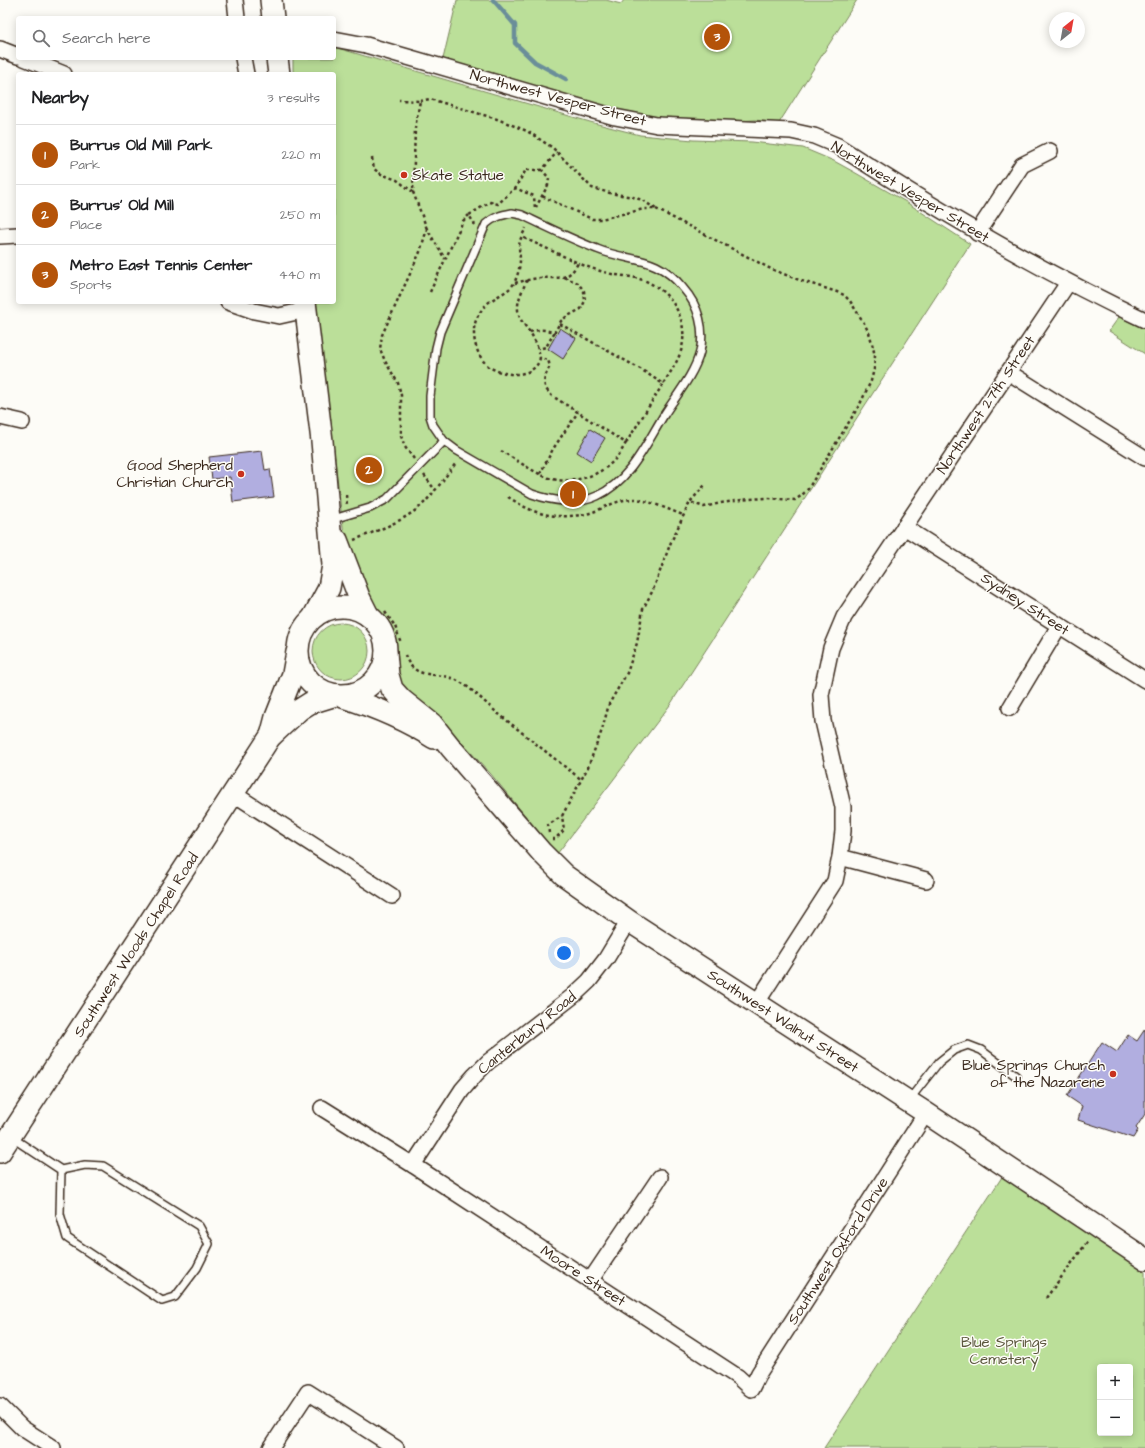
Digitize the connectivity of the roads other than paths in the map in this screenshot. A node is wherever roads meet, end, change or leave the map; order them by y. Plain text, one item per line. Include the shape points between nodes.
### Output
1 (235, 0) edge
2 (271, 0) edge
3 (237, 16) edge
4 (273, 16) edge
5 (336, 39) edge
6 (0, 49) edge
7 (16, 55) edge
8 (29, 60) edge
9 (243, 60) edge
10 (277, 60) edge
11 (59, 72) edge
12 (246, 72) edge
13 (279, 72) edge
14 (1050, 151) dead end
15 (977, 233) junction
16 (16, 235) edge
17 (0, 236) edge
18 (1068, 283) junction
19 (234, 304) edge
20 (306, 306) edge
21 (1145, 320) edge
22 (1008, 372) junction
23 (0, 417) edge
24 (22, 422) dead end
25 (444, 441) junction
26 (1145, 458) edge
27 (329, 520) junction
28 (904, 527) junction
29 (376, 613) junction
30 (314, 616) junction
31 (1059, 626) junction
32 (298, 641) junction
33 (386, 653) junction
34 (1145, 680) edge
35 (339, 696) junction
36 (1010, 708) dead end
37 (270, 737) junction
38 (452, 749) junction
39 (234, 794) junction
40 (840, 857) junction
41 (926, 880) dead end
42 (392, 896) dead end
43 (629, 921) junction
44 (756, 1004) junction
45 (1016, 1076) dead end
46 (908, 1101) junction
47 (322, 1108) dead end
48 (926, 1113) junction
49 (5, 1144) edge
50 (413, 1165) junction
51 (61, 1170) junction
52 (660, 1176) dead end
53 (1145, 1259) edge
54 (590, 1281) junction
55 (751, 1389) joint
56 (0, 1406) edge
57 (52, 1448) edge
58 (271, 1448) edge
59 (396, 1448) edge

1 - 3 street
2 - 4 main road
5 - 15 street, Northwest Vesper Street via 366,45 615,117 657,124 791,131 814,136 838,146
6 - 7 street
8 - 11 street
9 - 12 street
10 - 13 main road
14 - 15 street via 1022,165
15 - 18 street, Northwest Vesper Street
16 - 17 street
18 - 21 street, Northwest Vesper Street
18 - 22 street, Northwest 27th Street
19 - 20 street via 279,316
20 - 27 main road
22 - 26 street
22 - 28 street, Northwest 27th Street
23 - 24 street
25 - 25 lane via 532,494 545,499 585,499 609,490 639,458 696,363 702,335 701,321 693,301 673,277 651,263 598,250 512,213 492,219 483,229 440,332 436,348 430,416 432,425
25 - 27 lane via 387,499 370,508
27 - 29 main road via 359,597
27 - 30 main road via 333,565 330,583
28 - 31 street, Sydney Street
28 - 40 street, Northwest 27th Street via 844,617 831,648 821,695 823,721 843,808
29 - 30 main road via 341,606 327,609
29 - 33 main road via 378,626 385,639
30 - 32 main road via 304,627
31 - 34 street, Sydney Street
31 - 36 street
32 - 35 main road via 298,656 302,670 310,682 322,691
32 - 37 main road, Southwest Woods Chapel Road via 293,674
33 - 35 main road via 383,668 376,680 364,689
33 - 38 main road, Southwest Walnut Street via 392,689 432,724
35 - 37 main road, Southwest Woods Chapel Road via 310,703
35 - 38 main road, Southwest Walnut Street via 395,716
37 - 39 main road, Southwest Woods Chapel Road
38 - 43 main road, Southwest Walnut Street via 564,875
39 - 42 street
39 - 49 main road, Southwest Woods Chapel Road
40 - 41 street
40 - 44 street, Northwest 27th Street via 834,881
43 - 44 main road, Southwest Walnut Street
43 - 50 street, Canterbury Road via 606,959 588,981 475,1075 462,1090
44 - 46 main road, Southwest Walnut Street
45 - 46 lane via 981,1050 968,1045 954,1050 940,1062
46 - 48 main road, Southwest Walnut Street
47 - 50 street, Moore Street
48 - 53 main road, Southwest Walnut Street
48 - 55 street, Southwest Oxford Drive via 758,1374
49 - 51 lane
50 - 54 street, Moore Street
51 - 51 lane via 60,1214 67,1238 162,1301 175,1297 197,1268 209,1244 200,1226 104,1166 85,1165
52 - 54 street
54 - 55 street, Moore Street via 738,1377
56 - 57 street via 22,1428
58 - 59 street via 308,1392

